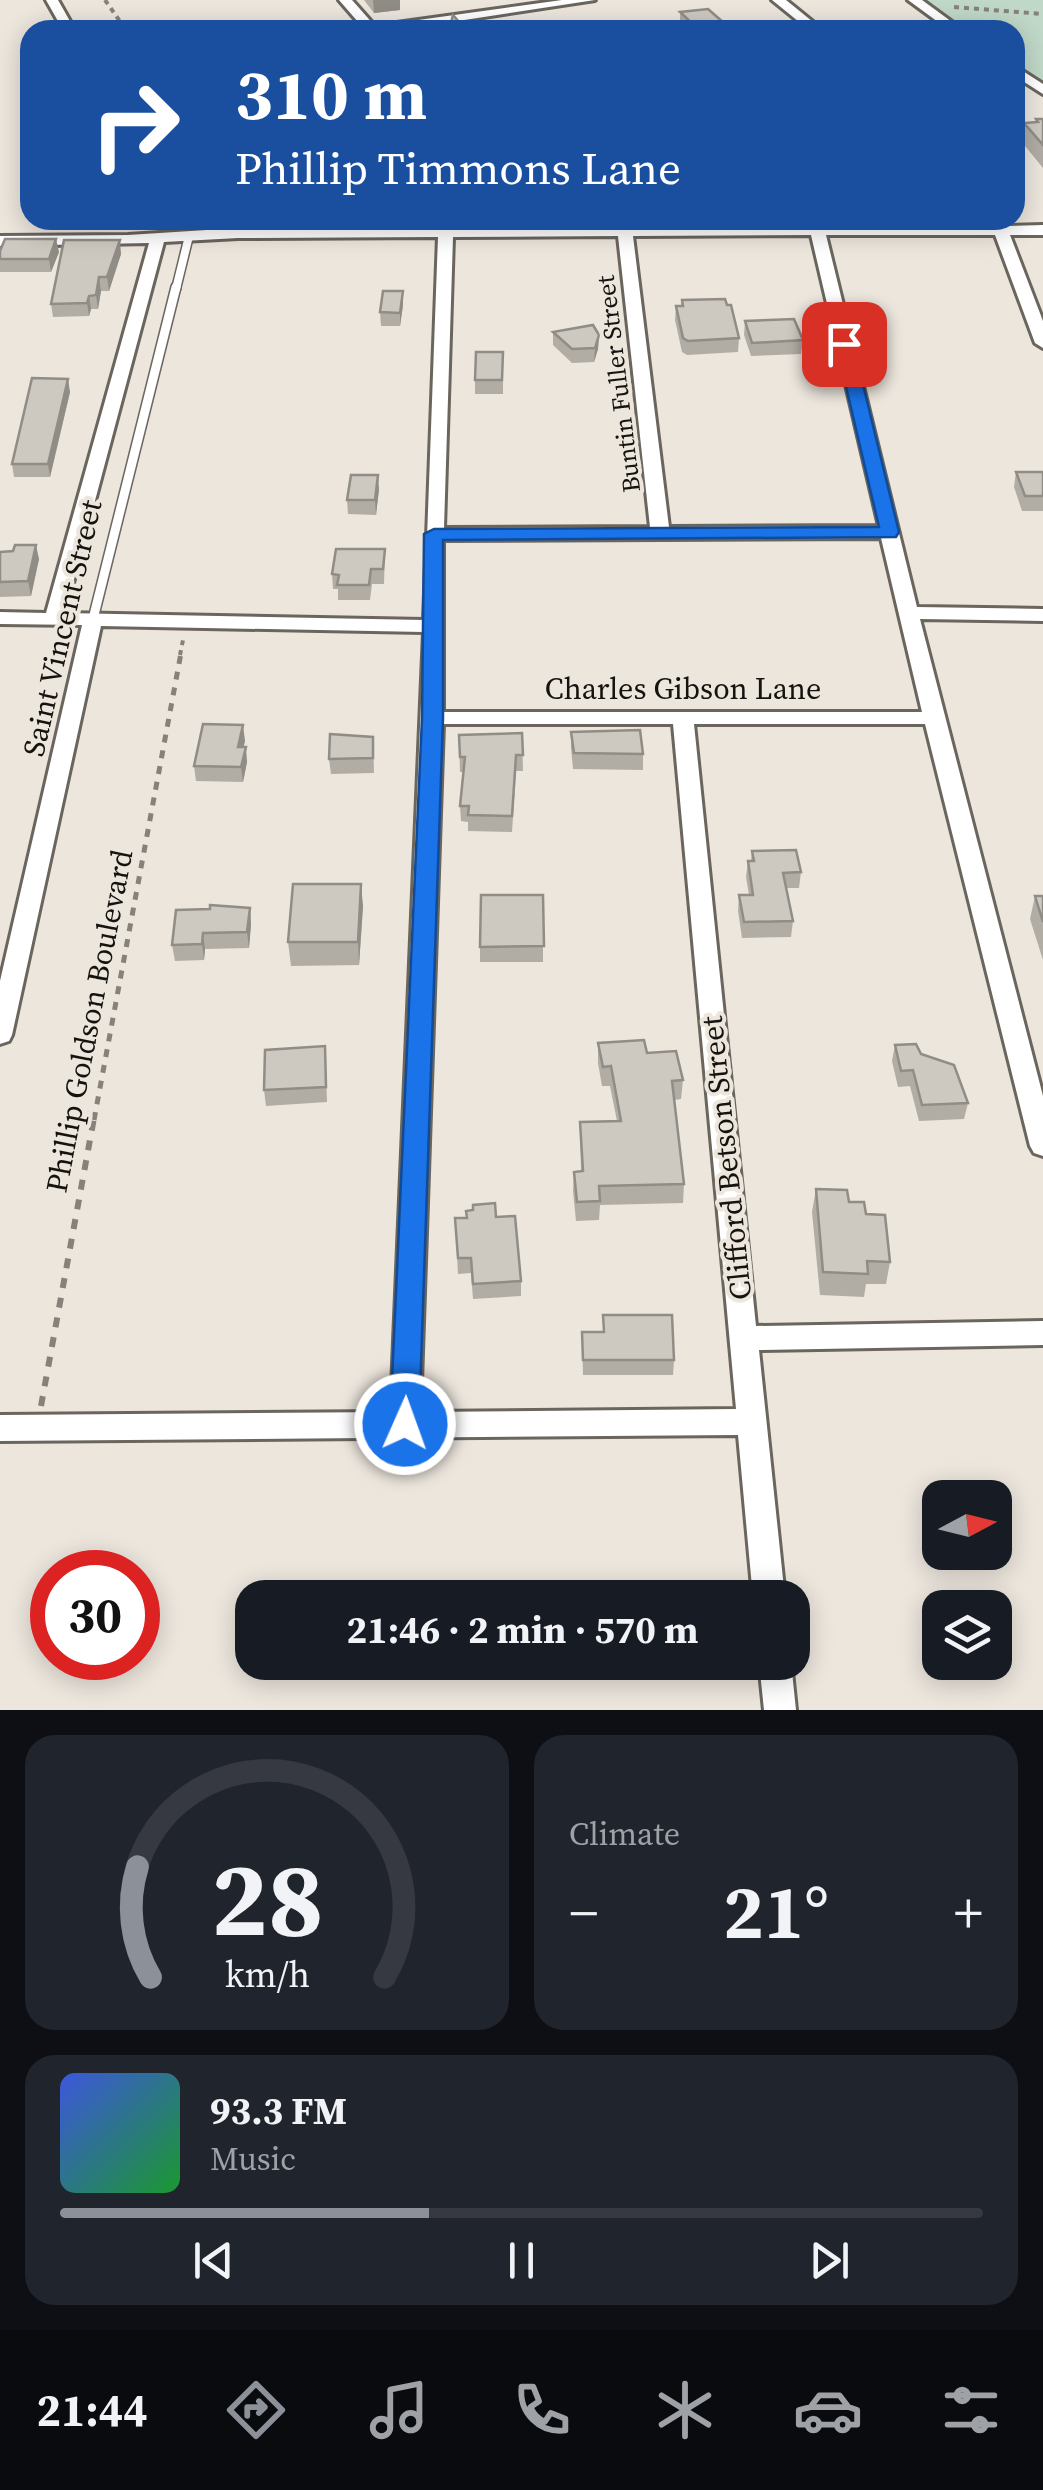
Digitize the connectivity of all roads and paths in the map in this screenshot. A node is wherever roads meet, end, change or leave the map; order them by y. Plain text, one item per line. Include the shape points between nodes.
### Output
1 (345, 0) edge
2 (589, 0) edge
3 (778, 0) edge
4 (570, 1) edge
5 (917, 2) edge
6 (1043, 14) edge
7 (479, 15) junction
8 (362, 20) edge
9 (443, 20) edge
10 (483, 20) edge
11 (804, 20) edge
12 (943, 20) edge
13 (180, 230) edge
14 (186, 230) edge
15 (359, 230) edge
16 (625, 230) joint
17 (817, 230) edge
18 (1001, 230) edge
19 (446, 231) junction
20 (158, 238) junction
21 (0, 241) edge
22 (1043, 344) edge
23 (660, 532) junction
24 (890, 532) junction
25 (434, 534) junction
26 (909, 613) junction
27 (1043, 615) edge
28 (0, 618) edge
29 (54, 618) junction
30 (93, 619) junction
31 (186, 622) junction
32 (433, 626) junction
33 (433, 718) junction
34 (683, 718) junction
35 (934, 718) junction
36 (0, 1035) edge
37 (1043, 1146) edge
38 (1043, 1333) edge
39 (744, 1338) junction
40 (750, 1422) junction
41 (405, 1424) junction
42 (0, 1428) edge
43 (36, 1428) junction
44 (767, 1580) edge
45 (778, 1680) edge
46 (780, 1710) edge

1 - 8 street
2 - 4 street
3 - 11 street
4 - 7 street
5 - 6 path
5 - 12 street
7 - 9 street
7 - 10 street
13 - 20 street
14 - 30 lane, Saint Vincent Street
15 - 19 street
16 - 19 street
16 - 23 street, Buntin Fuller Street
17 - 24 street
18 - 22 street
19 - 25 street
20 - 21 street
20 - 29 street, Saint Vincent Street
23 - 24 street
23 - 25 street
24 - 26 street
25 - 32 street
26 - 27 street
26 - 35 street
28 - 29 street
29 - 30 street
30 - 31 street
30 - 36 street, Saint Vincent Street
31 - 32 street
31 - 43 path, Phillip Goldson Boulevard
32 - 33 street
33 - 34 street, Charles Gibson Lane
33 - 41 street
34 - 35 street, Charles Gibson Lane
34 - 39 street, Clifford Betson Street
35 - 37 street
38 - 39 street
39 - 40 street, Clifford Betson Street
40 - 41 street
40 - 44 street, Clifford Betson Street
41 - 43 street
42 - 43 street
45 - 46 street

